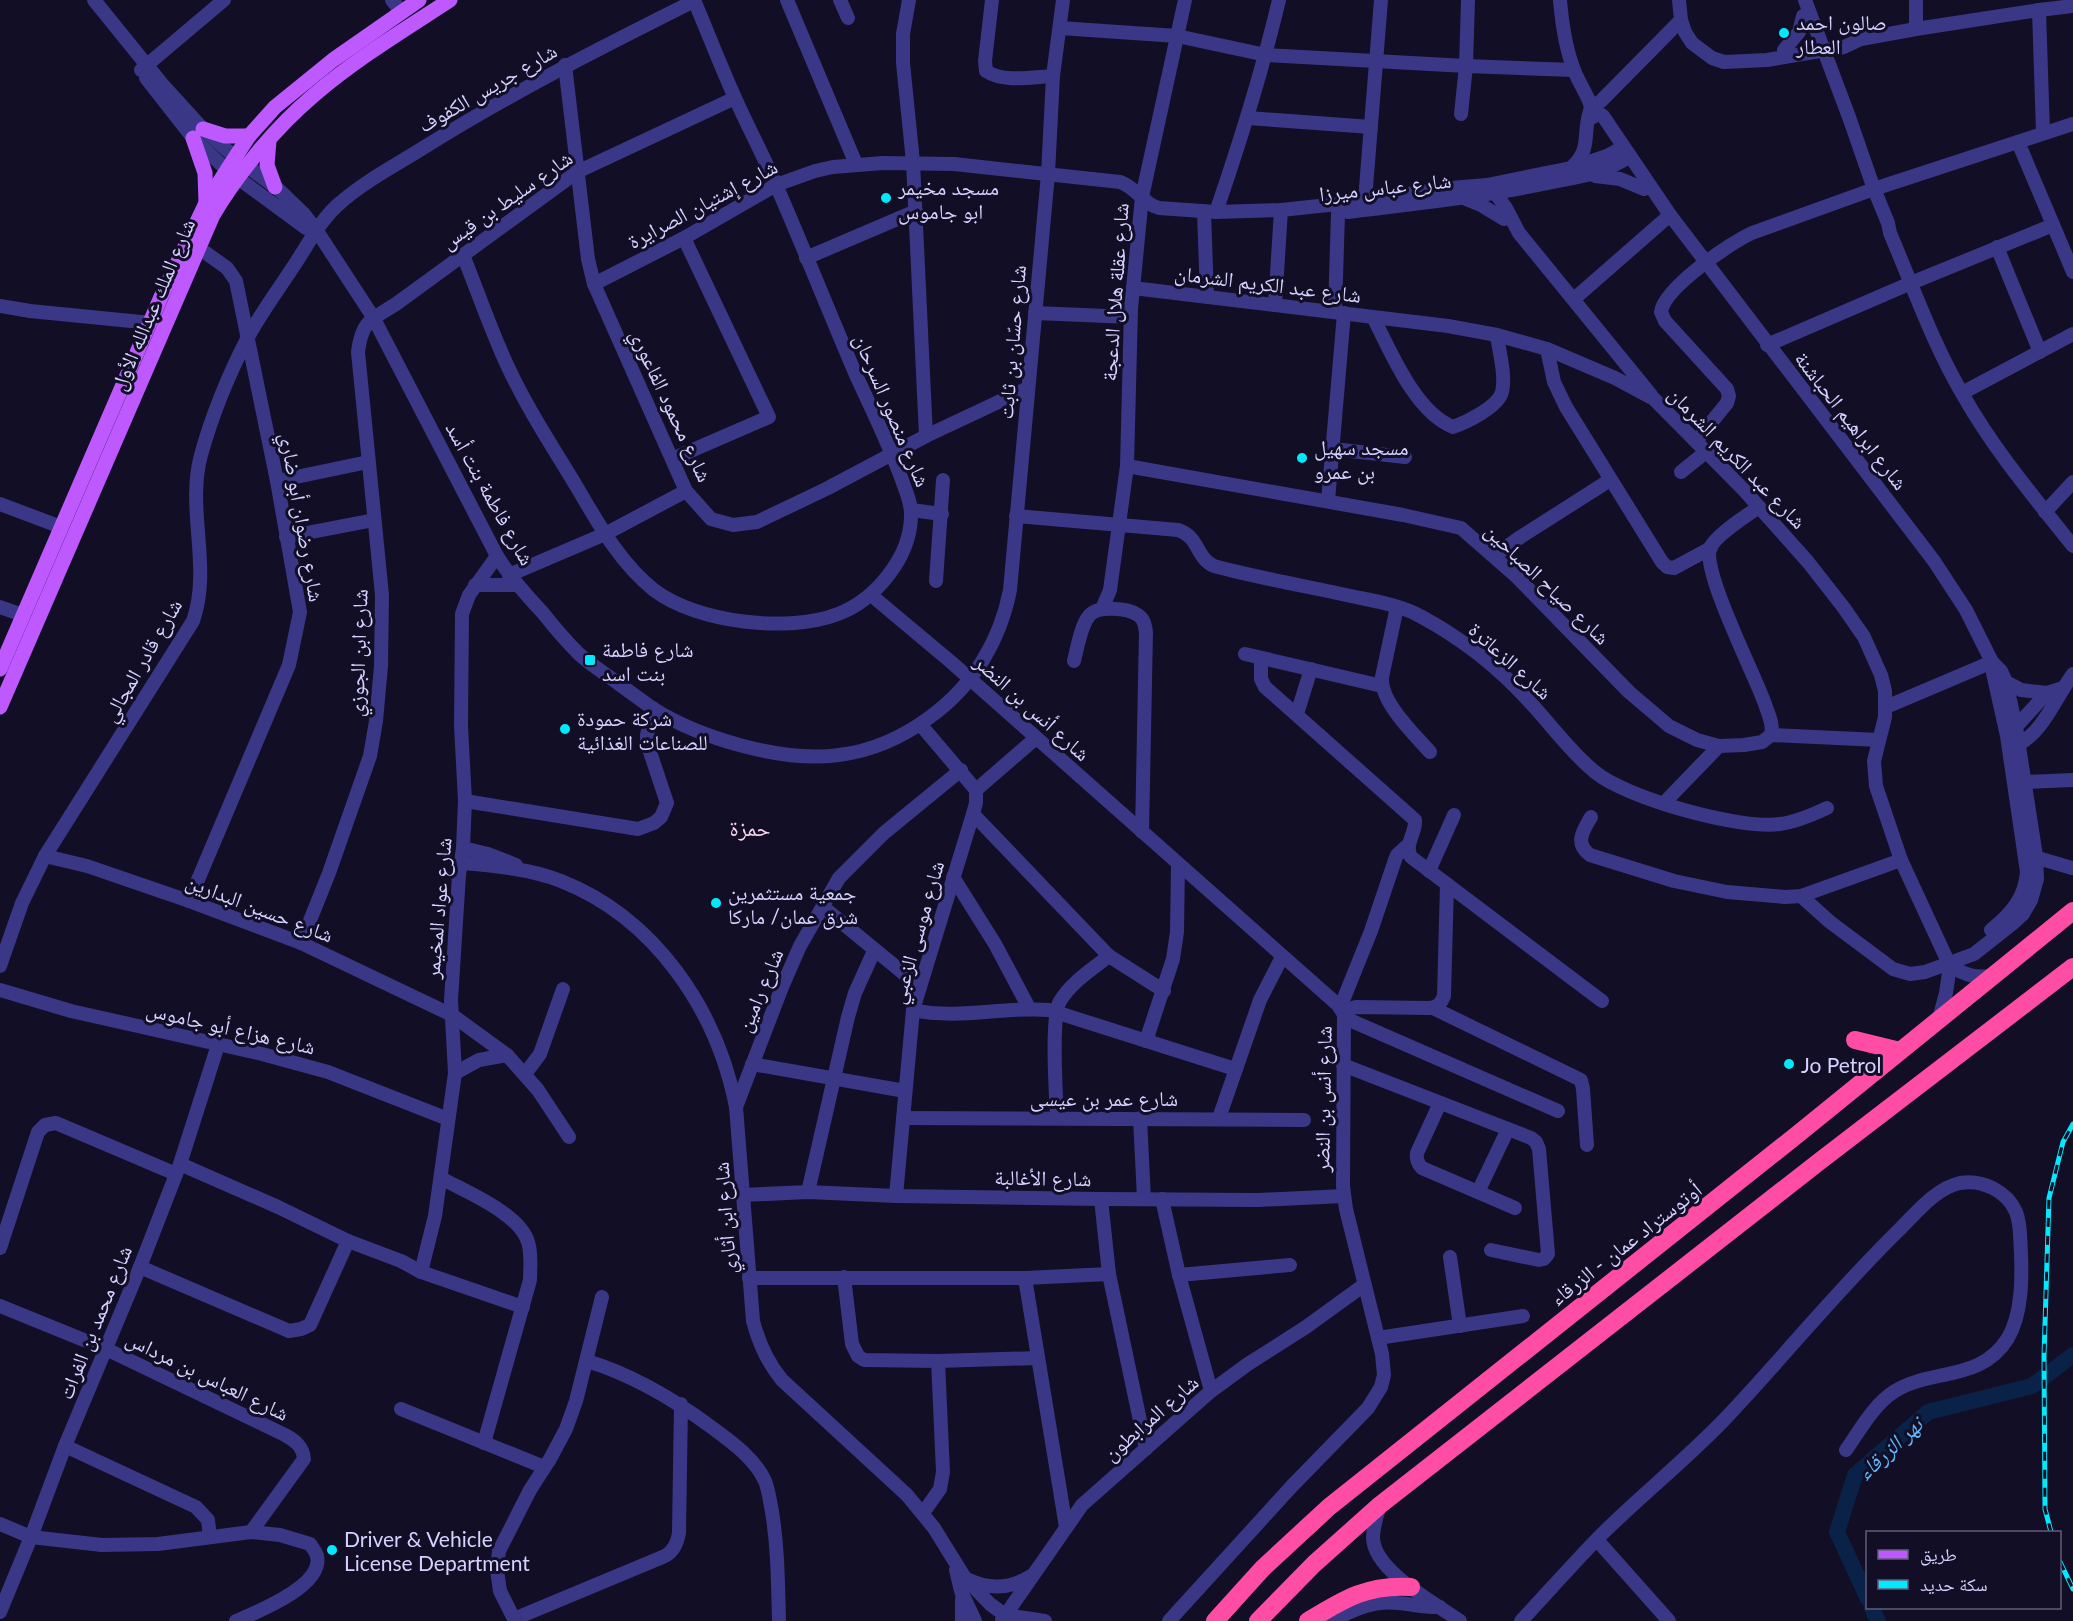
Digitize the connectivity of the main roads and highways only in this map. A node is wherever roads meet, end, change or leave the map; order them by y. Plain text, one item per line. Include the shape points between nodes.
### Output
1 (419, 0) edge
2 (450, 0) edge
3 (397, 6) edge
4 (249, 136) junction
5 (269, 141) junction
6 (237, 168) junction
7 (275, 187) road end
8 (206, 203) junction
9 (0, 669) edge
10 (0, 707) edge
11 (2073, 911) edge
12 (2073, 967) edge
13 (1855, 1040) dead end
14 (1900, 1051) junction
15 (1411, 1587) road end
16 (1215, 1621) edge
17 (1258, 1621) edge
18 (1308, 1621) edge

1 - 3 main road, شارع الملك عبدالله الأول
2 - 5 main road, شارع الملك عبدالله الأول via 346,69
3 - 4 main road, شارع الملك عبدالله الأول via 282,101
4 - 6 main road, شارع الملك عبدالله الأول
4 - 8 main road via 198,133
5 - 6 main road, شارع الملك عبدالله الأول
5 - 7 main road via 267,165
6 - 8 main road, شارع الملك عبدالله الأول
6 - 10 main road, شارع الملك عبدالله الأول via 213,215
8 - 9 main road, شارع الملك عبدالله الأول via 161,297
11 - 14 highway, أوتوستراد عمان - الزرقاء
12 - 17 highway via 1380,1505
13 - 14 highway
14 - 16 highway, أوتوستراد عمان - الزرقاء via 1329,1507 1263,1568
15 - 18 highway via 1383,1587 1356,1594

